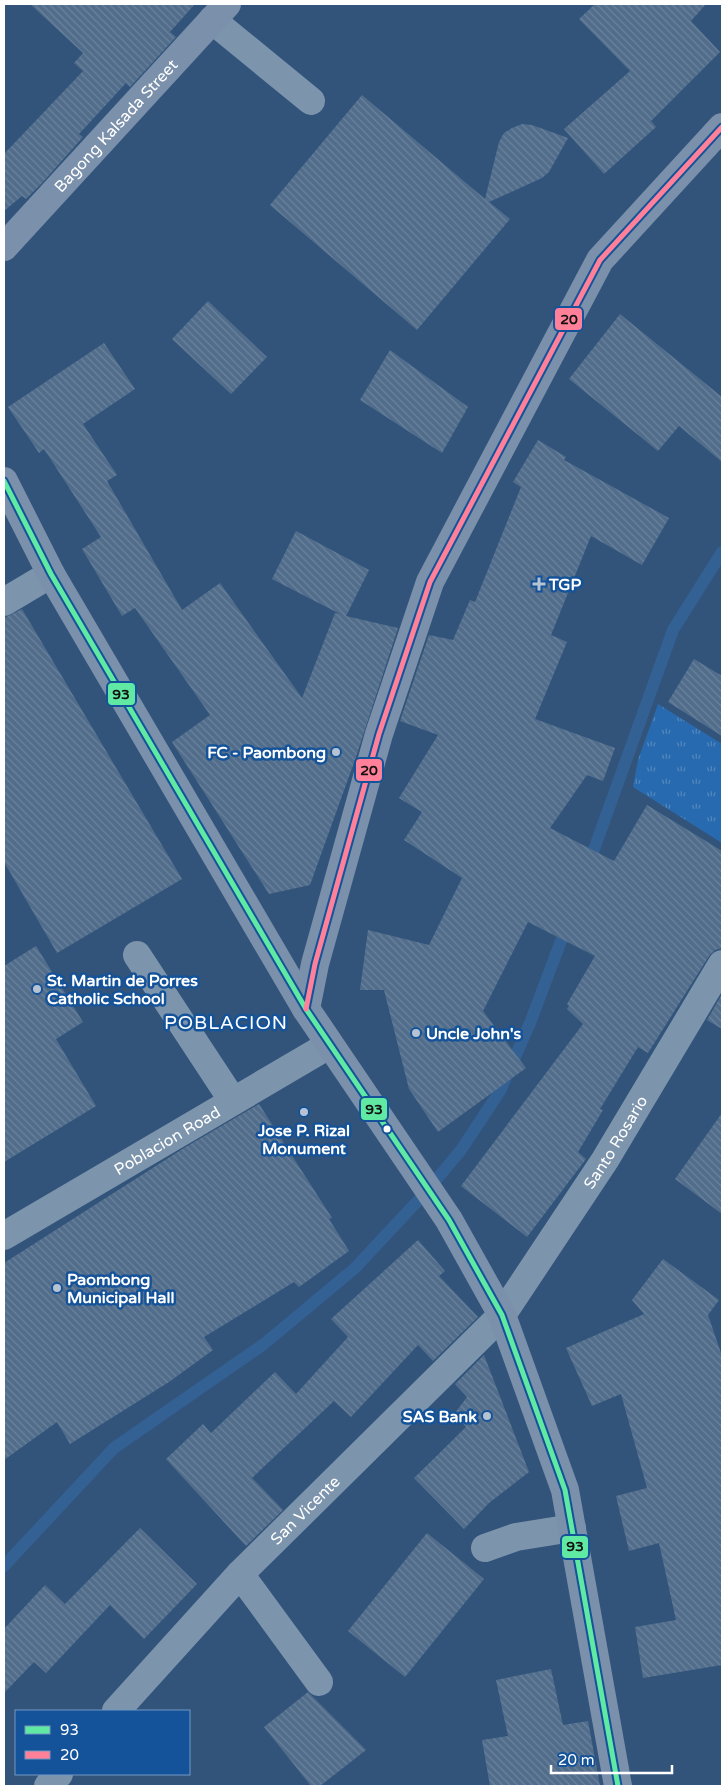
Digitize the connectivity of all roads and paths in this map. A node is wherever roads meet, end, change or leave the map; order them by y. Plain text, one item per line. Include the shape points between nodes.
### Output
1 (219, 12) edge
2 (311, 101) dead end
3 (722, 128) edge
4 (4, 247) edge
5 (4, 480) edge
6 (51, 574) junction
7 (4, 602) edge
8 (138, 955) dead end
9 (722, 964) edge
10 (306, 1009) junction
11 (329, 1045) junction
12 (233, 1101) junction
13 (4, 1236) edge
14 (502, 1315) junction
15 (572, 1528) junction
16 (485, 1548) dead end
17 (240, 1574) junction
18 (319, 1682) dead end
19 (117, 1710) edge
20 (58, 1775) edge
21 (48, 1786) edge
22 (618, 1786) edge

1 - 2 street
1 - 4 main road, Bagong Kalsada Street
3 - 10 main road via 600,260 430,582 379,734 314,964
5 - 6 main road
6 - 7 street
6 - 10 main road
8 - 12 street
9 - 14 street, Santo Rosario via 604,1160
10 - 11 main road
11 - 12 street, Poblacion Road
11 - 14 main road via 449,1220
12 - 13 street, Poblacion Road
14 - 15 main road via 565,1490
14 - 17 street, San Vicente
15 - 16 street via 516,1537
15 - 22 main road
17 - 18 street
17 - 19 street, San Vicente
20 - 21 street

